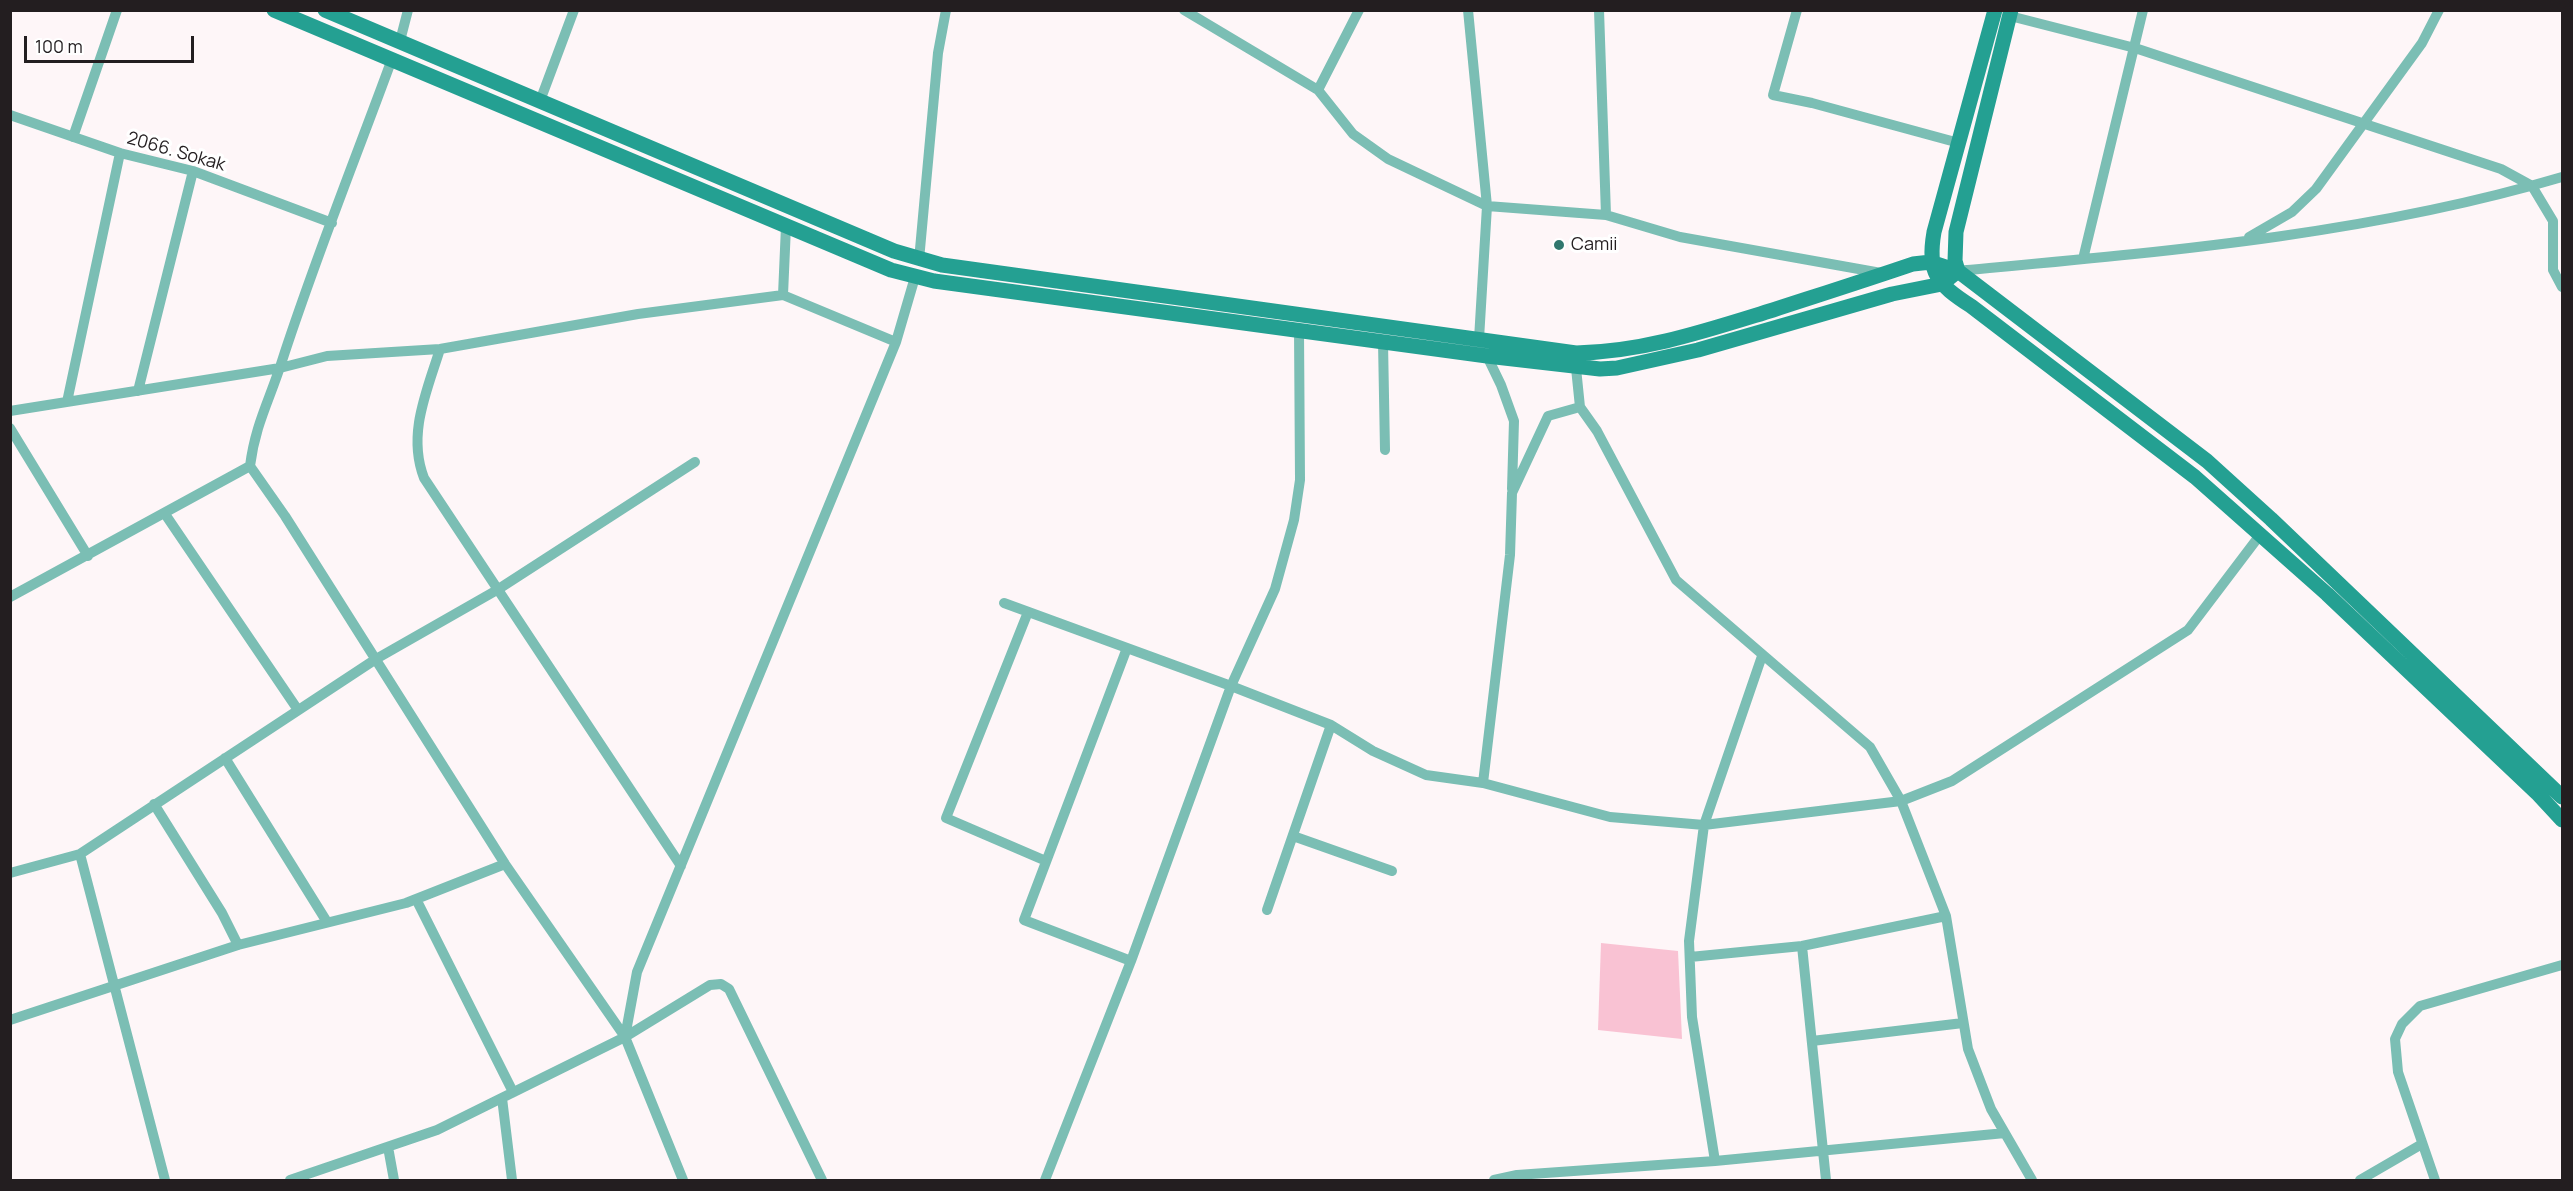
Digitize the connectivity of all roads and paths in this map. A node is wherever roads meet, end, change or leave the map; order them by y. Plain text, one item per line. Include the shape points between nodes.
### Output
1 (117, 10) edge
2 (274, 10) edge
3 (325, 10) edge
4 (408, 10) edge
5 (574, 10) edge
6 (946, 10) edge
7 (1184, 10) edge
8 (1359, 10) edge
9 (1468, 10) edge
10 (1599, 10) edge
11 (1797, 10) edge
12 (2143, 10) edge
13 (2439, 10) edge
14 (2005, 12) edge
15 (400, 40) junction
16 (2135, 48) junction
17 (392, 59) junction
18 (1318, 90) junction
19 (540, 101) junction
20 (10, 115) edge
21 (2362, 125) junction
22 (73, 137) junction
23 (1959, 143) junction
24 (120, 153) junction
25 (193, 171) junction
26 (1950, 174) junction
27 (2562, 177) edge
28 (1967, 178) junction
29 (2532, 186) junction
30 (1487, 206) junction
31 (1606, 215) junction
32 (332, 223) junction
33 (786, 226) junction
34 (2245, 240) junction
35 (919, 260) junction
36 (2083, 260) junction
37 (1930, 262) junction
38 (1958, 271) junction
39 (1885, 274) junction
40 (915, 277) junction
41 (1942, 284) junction
42 (2562, 287) edge
43 (783, 296) junction
44 (1299, 330) junction
45 (1479, 339) junction
46 (896, 342) junction
47 (1383, 342) junction
48 (440, 349) junction
49 (1487, 356) junction
50 (280, 368) junction
51 (1576, 368) junction
52 (138, 391) junction
53 (67, 402) junction
54 (1580, 407) junction
55 (10, 411) edge
56 (10, 428) edge
57 (1385, 450) dead end
58 (695, 462) dead end
59 (250, 466) junction
60 (1512, 493) junction
61 (165, 514) junction
62 (2260, 534) junction
63 (88, 556) junction
64 (497, 590) junction
65 (10, 597) edge
66 (1004, 603) dead end
67 (1028, 612) junction
68 (1127, 648) junction
69 (1762, 657) junction
70 (376, 659) junction
71 (1231, 686) junction
72 (298, 710) junction
73 (1331, 725) junction
74 (225, 758) junction
75 (1483, 783) junction
76 (2562, 797) edge
77 (1901, 801) junction
78 (154, 804) junction
79 (2562, 820) edge
80 (1704, 825) junction
81 (1293, 836) junction
82 (80, 854) junction
83 (1046, 861) junction
84 (505, 864) junction
85 (681, 866) junction
86 (1392, 871) dead end
87 (10, 873) edge
88 (416, 899) junction
89 (1268, 910) dead end
90 (1946, 916) junction
91 (327, 922) junction
92 (238, 945) junction
93 (1802, 946) junction
94 (1690, 957) junction
95 (1131, 961) junction
96 (2562, 965) edge
97 (116, 986) junction
98 (10, 1020) edge
99 (1964, 1023) junction
100 (625, 1037) junction
101 (1812, 1041) junction
102 (513, 1092) junction
103 (502, 1098) junction
104 (2005, 1133) junction
105 (2421, 1144) junction
106 (388, 1147) junction
107 (1823, 1152) junction
108 (1715, 1161) junction
109 (165, 1180) edge
110 (290, 1180) edge
111 (394, 1180) edge
112 (512, 1180) edge
113 (683, 1180) edge
114 (822, 1180) edge
115 (1045, 1180) edge
116 (1494, 1180) edge
117 (1826, 1180) edge
118 (2032, 1180) edge
119 (2360, 1180) edge
120 (2435, 1180) edge

1 - 22 street
2 - 17 street
3 - 15 street
4 - 15 street
5 - 19 street
6 - 35 street via 938,53
7 - 18 street
8 - 18 street
9 - 30 street
10 - 31 street
11 - 23 street via 1773,95
12 - 16 street
13 - 21 street via 2422,43
14 - 16 street
14 - 23 street
14 - 28 street
15 - 17 street
15 - 19 street
16 - 21 street
16 - 36 street
17 - 32 street
17 - 33 street
18 - 30 street via 1353,134 1388,159
19 - 35 street
20 - 22 street, 2066. Sokak
21 - 29 street via 2501,169
21 - 34 street via 2316,189 2292,212
22 - 24 street, 2066. Sokak
23 - 26 street
24 - 25 street, 2066. Sokak
24 - 53 street
25 - 32 street, 2066. Sokak
25 - 52 street
26 - 28 street
26 - 37 street
27 - 29 street
28 - 38 street via 1956,232
29 - 34 street via 2360,225
29 - 42 street via 2553,221 2553,270
30 - 31 street
30 - 45 street
31 - 39 street via 1680,237
32 - 50 street via 308,281
33 - 40 street
33 - 43 street
34 - 36 street
35 - 40 street
35 - 45 street
36 - 38 street
37 - 38 street
37 - 39 street
37 - 41 street
38 - 41 street
38 - 76 street via 2207,461
39 - 45 street via 1702,332 1609,353 1576,353
40 - 44 street
40 - 46 street
41 - 51 street via 1892,294 1698,350 1617,368
41 - 62 street via 2195,477
43 - 46 street
43 - 48 street via 638,314
44 - 47 street
44 - 71 street via 1301,464 1294,520 1275,589
45 - 49 street
46 - 85 street
47 - 49 street
47 - 57 street
48 - 50 street via 327,356
48 - 64 street via 418,424 418,458 429,487
49 - 51 street
49 - 60 street via 1514,421
50 - 52 street
50 - 59 street via 258,423
51 - 54 street
52 - 53 street
53 - 55 street
54 - 60 street via 1548,416
54 - 69 street via 1597,431 1676,580
56 - 63 street
58 - 64 street
59 - 61 street
59 - 70 street
60 - 75 street via 1510,555
61 - 63 street
61 - 72 street
62 - 77 street via 2188,630 1952,781
62 - 79 street
63 - 65 street
64 - 70 street
64 - 85 street
66 - 67 street
67 - 68 street
67 - 83 street via 946,818
68 - 71 street
68 - 83 street
69 - 77 street via 1870,747
69 - 80 street
70 - 72 street
70 - 84 street
71 - 73 street
71 - 95 street
72 - 74 street
73 - 75 street via 1373,751 1426,775
73 - 81 street
74 - 78 street
74 - 91 street
75 - 80 street via 1610,817
77 - 80 street
77 - 90 street
78 - 82 street
78 - 92 street
80 - 94 street
81 - 86 street
81 - 89 street
82 - 87 street
82 - 97 street
83 - 95 street via 1024,920
84 - 88 street
84 - 100 street
85 - 100 street via 637,972
88 - 91 street
88 - 102 street
90 - 93 street
90 - 99 street
91 - 92 street
92 - 97 street
93 - 94 street
93 - 101 street
94 - 108 street via 1692,1017
95 - 115 street
96 - 105 street via 2420,1006 2407,1017 2395,1039 2397,1072
97 - 98 street
97 - 109 street
99 - 101 street
99 - 104 street via 1968,1049 1991,1109
100 - 102 street
100 - 113 street
100 - 114 street via 710,985 721,984 729,989
101 - 107 street
102 - 103 street
103 - 106 street via 437,1130
103 - 112 street
104 - 107 street
104 - 118 street
105 - 119 street
105 - 120 street
106 - 110 street
106 - 111 street
107 - 108 street
107 - 117 street
108 - 116 street via 1516,1175

